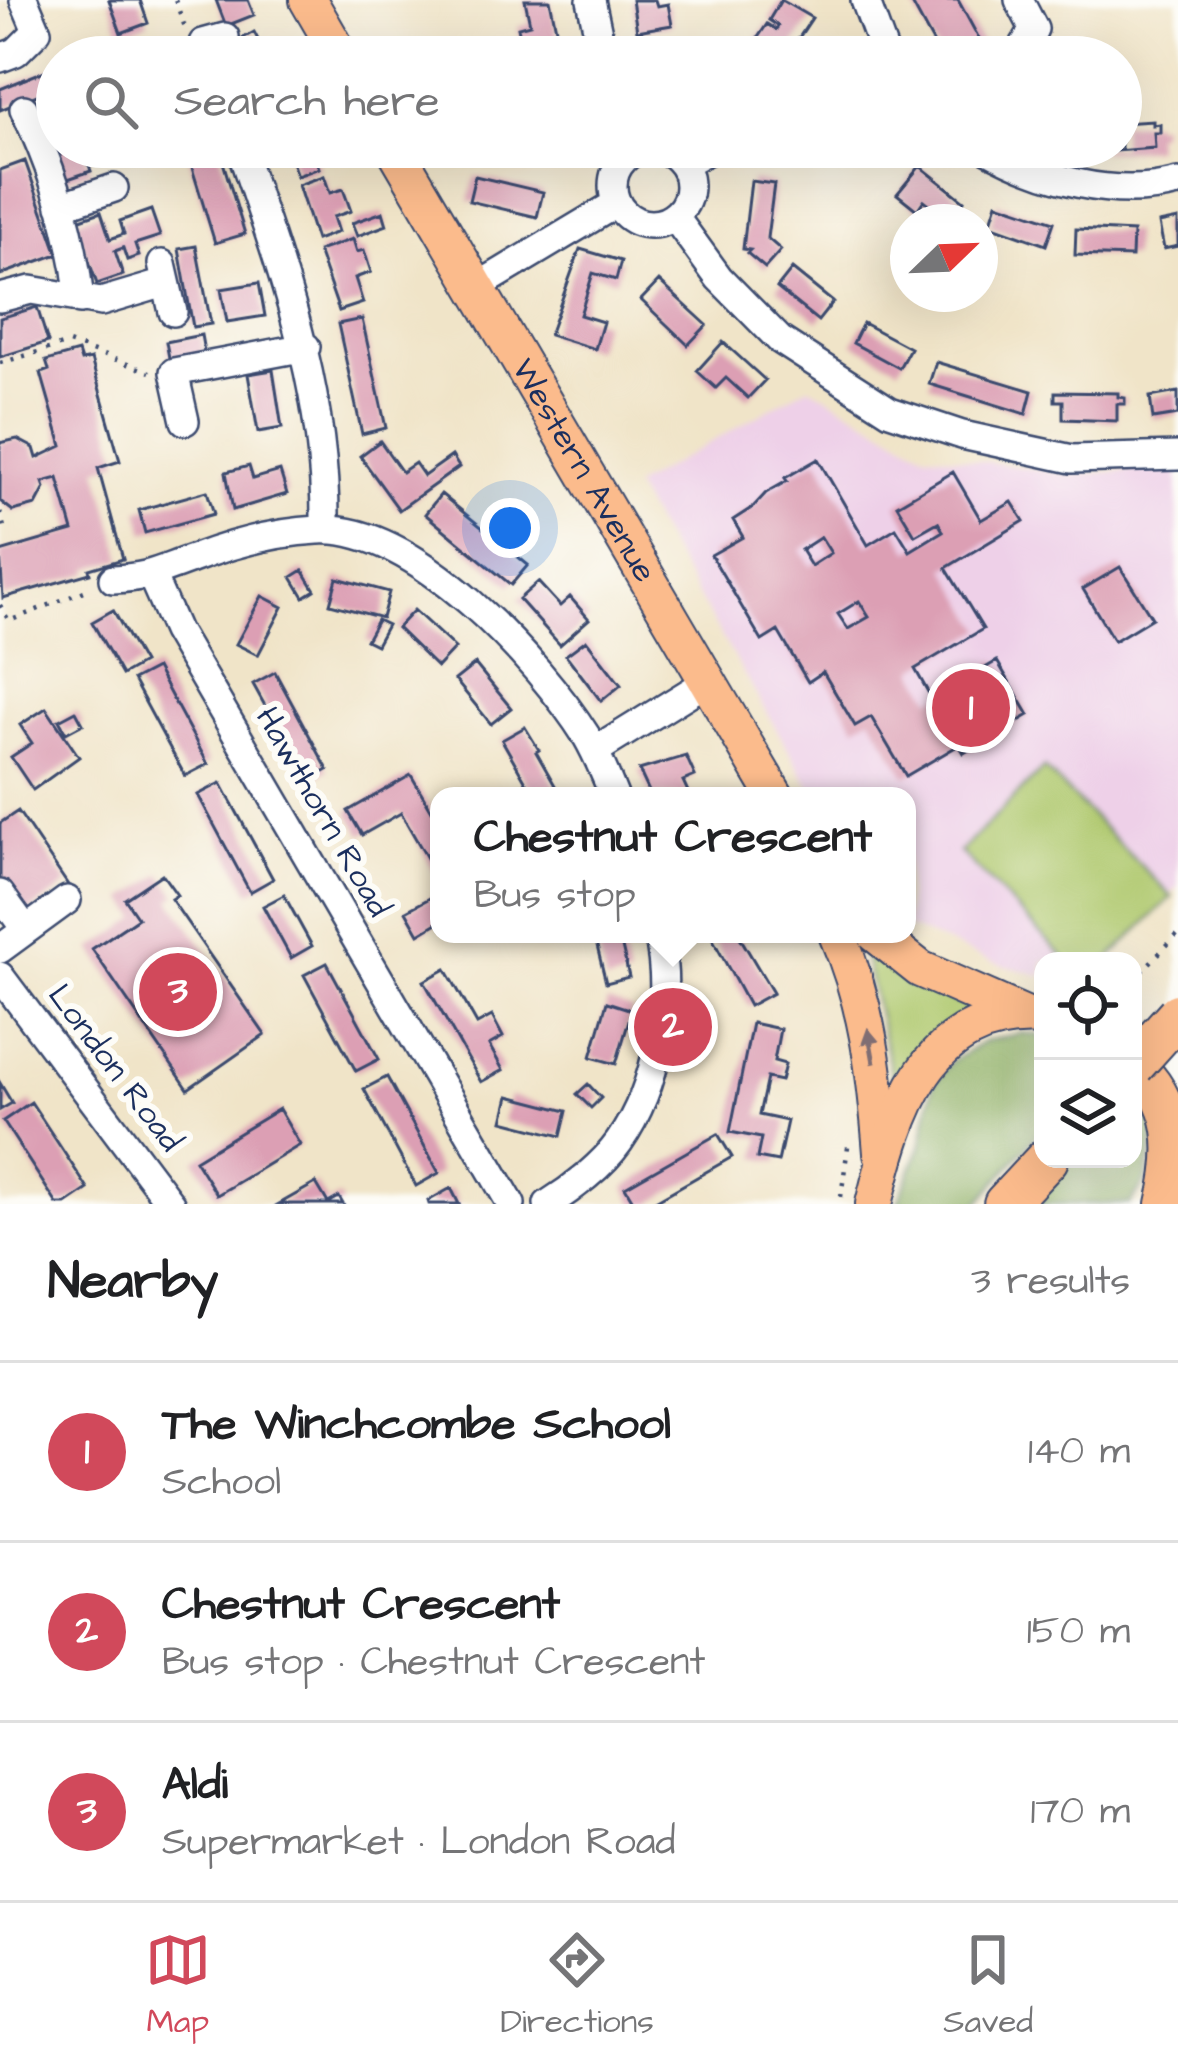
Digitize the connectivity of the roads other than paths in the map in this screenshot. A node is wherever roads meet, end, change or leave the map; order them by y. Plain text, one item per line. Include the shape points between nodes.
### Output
1 (24, 0) edge
2 (308, 0) edge
3 (591, 0) edge
4 (865, 0) edge
5 (1019, 0) edge
6 (329, 36) edge
7 (599, 36) edge
8 (878, 36) edge
9 (1030, 36) edge
10 (0, 58) edge
11 (28, 107) dead end
12 (36, 130) edge
13 (49, 168) edge
14 (247, 168) edge
15 (406, 168) edge
16 (620, 168) edge
17 (683, 168) edge
18 (1033, 168) edge
19 (1178, 183) edge
20 (114, 188) dead end
21 (617, 203) junction
22 (62, 206) junction
23 (674, 216) junction
24 (475, 288) junction
25 (0, 298) edge
26 (80, 300) junction
27 (172, 312) dead end
28 (306, 347) junction
29 (185, 421) dead end
30 (1178, 456) edge
31 (325, 530) junction
32 (152, 577) junction
33 (112, 579) road end
34 (709, 681) junction
35 (595, 751) junction
36 (610, 787) edge
37 (770, 787) edge
38 (0, 894) edge
39 (68, 900) dead end
40 (26, 930) junction
41 (660, 943) edge
42 (841, 943) edge
43 (887, 943) edge
44 (0, 949) edge
45 (0, 976) edge
46 (1034, 1016) edge
47 (1178, 1016) edge
48 (1137, 1060) edge
49 (1142, 1073) edge
50 (883, 1162) junction
51 (1039, 1168) edge
52 (171, 1204) edge
53 (511, 1204) edge
54 (548, 1204) edge
55 (874, 1204) edge
56 (1005, 1204) edge
57 (1165, 1204) edge

1 - 10 street via 37,31
2 - 6 main road
3 - 7 street
4 - 8 street
5 - 9 street via 1034,29
11 - 12 street
13 - 22 street
14 - 28 street
15 - 24 main road, Western Avenue
16 - 21 street
17 - 23 street via 688,197
18 - 19 street via 1115,190
20 - 22 street
21 - 23 street via 643,223
21 - 24 street
22 - 26 street
23 - 30 street via 719,278 780,340 890,411 1072,459
24 - 34 main road, Western Avenue
25 - 26 street via 31,290
26 - 27 street via 119,299 163,274
28 - 29 street via 174,371
28 - 31 street
31 - 32 street via 225,548
31 - 35 street via 361,535 428,566 537,672
32 - 33 street
32 - 53 street, Hawthorn Road via 176,631
34 - 35 street
34 - 37 main road, Western Avenue
35 - 36 street
38 - 40 street
39 - 40 street
40 - 44 street
41 - 54 street via 665,963 650,1083 618,1144
50 -> 42 main road via 871,1042
43 - 46 main road via 920,969
45 - 52 street, London Road
46 - 50 main road via 970,1030 925,1066
47 - 48 highway, bridge
49 - 57 main road via 1172,1120 1176,1152
50 - 55 main road
51 - 56 highway

